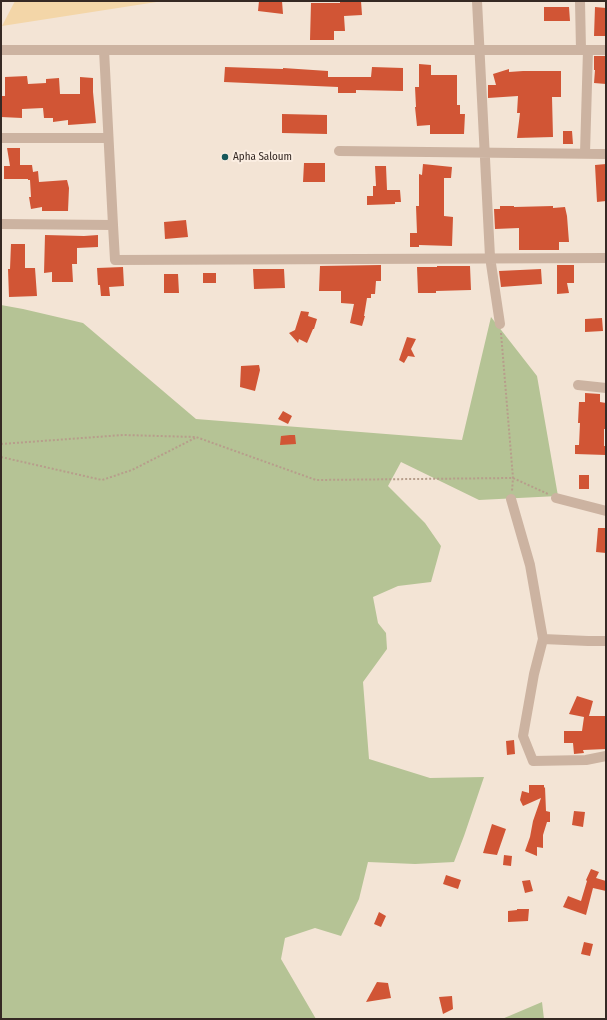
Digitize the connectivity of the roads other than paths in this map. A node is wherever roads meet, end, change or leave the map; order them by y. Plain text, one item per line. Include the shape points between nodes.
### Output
1 (477, 1) edge
2 (484, 1) edge
3 (580, 1) edge
4 (478, 15) junction
5 (1, 50) edge
6 (104, 50) junction
7 (479, 50) junction
8 (584, 50) junction
9 (606, 50) edge
10 (1, 138) edge
11 (108, 138) junction
12 (339, 151) dead end
13 (484, 152) junction
14 (585, 153) junction
15 (606, 154) edge
16 (1, 224) edge
17 (112, 225) junction
18 (490, 257) junction
19 (606, 258) edge
20 (500, 324) road end
21 (578, 386) dead end
22 (606, 388) edge
23 (556, 498) road end
24 (511, 499) road end
25 (606, 511) edge
26 (543, 639) junction
27 (606, 641) edge
28 (606, 756) edge

1 - 4 street
2 - 4 street
3 - 8 street
4 - 7 street
5 - 6 street
6 - 7 street
6 - 11 street
7 - 8 street
7 - 13 street
8 - 9 street
8 - 14 street
10 - 11 street
11 - 17 street
12 - 13 street
13 - 14 street
13 - 18 street
14 - 15 street
16 - 17 street
17 - 18 street via 115,260
18 - 19 street
18 - 20 street
21 - 22 street
23 - 25 street
24 - 26 street via 530,565
26 - 27 street
26 - 28 street via 523,736 533,761 586,760

